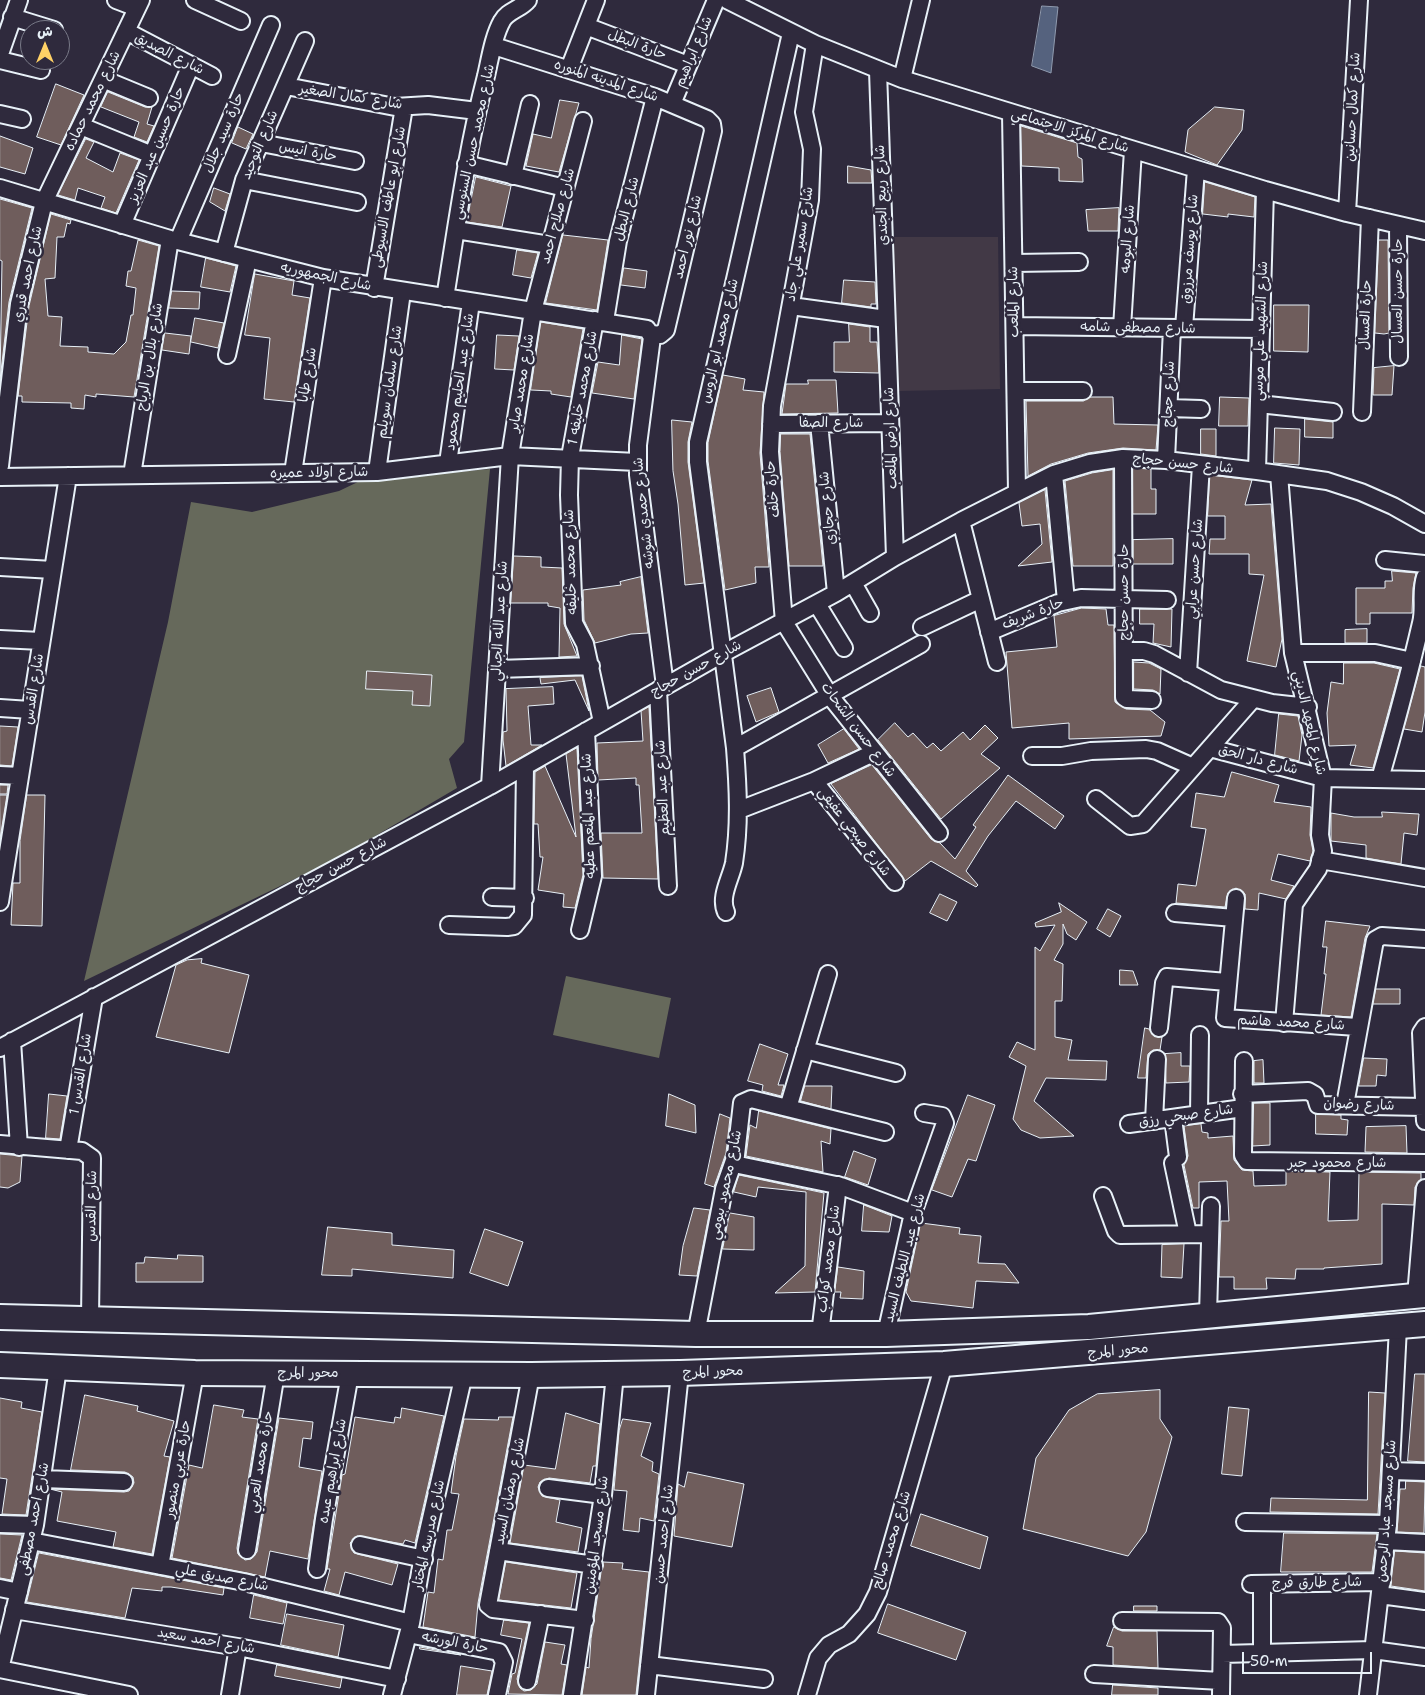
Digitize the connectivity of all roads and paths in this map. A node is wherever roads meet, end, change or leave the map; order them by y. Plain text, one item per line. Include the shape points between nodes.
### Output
1 (19, 0) edge
2 (116, 0) edge
3 (195, 0) edge
4 (528, 0) edge
5 (596, 0) edge
6 (716, 0) edge
7 (727, 0) edge
8 (921, 0) edge
9 (1360, 0) edge
10 (139, 4) edge
11 (12, 17) junction
12 (22, 20) edge
13 (241, 21) dead end
14 (271, 25) dead end
15 (586, 26) junction
16 (126, 31) junction
17 (791, 33) junction
18 (305, 41) dead end
19 (815, 44) junction
20 (494, 46) junction
21 (0, 54) edge
22 (0, 60) edge
23 (20, 65) edge
24 (191, 65) junction
25 (688, 65) junction
26 (569, 68) junction
27 (878, 70) junction
28 (212, 76) dead end
29 (902, 79) junction
30 (103, 80) junction
31 (286, 86) junction
32 (655, 97) junction
33 (149, 98) dead end
34 (530, 104) dead end
35 (672, 104) junction
36 (404, 107) junction
37 (477, 111) junction
38 (1011, 113) junction
39 (0, 114) edge
40 (22, 119) dead end
41 (583, 122) dead end
42 (81, 126) junction
43 (713, 127) joint
44 (260, 143) junction
45 (1134, 150) junction
46 (152, 155) junction
47 (355, 161) dead end
48 (466, 164) junction
49 (1196, 169) junction
50 (513, 176) junction
51 (244, 180) junction
52 (0, 188) edge
53 (565, 188) junction
54 (1265, 190) junction
55 (44, 202) junction
56 (357, 202) dead end
57 (1347, 213) junction
58 (1370, 218) junction
59 (122, 224) junction
60 (1398, 225) junction
61 (456, 230) junction
62 (1425, 232) edge
63 (174, 240) junction
64 (550, 245) junction
65 (224, 253) junction
66 (248, 259) junction
67 (1079, 262) dead end
68 (1014, 263) junction
69 (323, 278) junction
70 (374, 288) junction
71 (402, 292) junction
72 (445, 298) junction
73 (471, 302) junction
74 (790, 306) junction
75 (533, 310) junction
76 (886, 319) junction
77 (600, 320) junction
78 (1015, 326) junction
79 (1122, 328) junction
80 (1178, 328) junction
81 (1261, 329) junction
82 (652, 337) junction
83 (226, 355) dead end
84 (781, 356) joint
85 (1399, 357) dead end
86 (1016, 391) junction
87 (1083, 391) dead end
88 (1259, 404) junction
89 (1169, 408) junction
90 (1202, 409) dead end
91 (1333, 412) dead end
92 (1362, 412) dead end
93 (819, 423) junction
94 (890, 423) junction
95 (771, 424) junction
96 (510, 456) junction
97 (570, 457) junction
98 (1123, 458) junction
99 (1166, 460) junction
100 (448, 462) junction
101 (637, 462) junction
102 (1201, 464) junction
103 (0, 466) edge
104 (1257, 471) junction
105 (377, 472) junction
106 (293, 473) junction
107 (1054, 474) junction
108 (1279, 474) junction
109 (132, 475) junction
110 (68, 476) junction
111 (0, 477) edge
112 (1017, 492) junction
113 (961, 521) junction
114 (1425, 524) edge
115 (895, 557) junction
116 (1389, 557) dead end
117 (1425, 564) edge
118 (0, 567) edge
119 (53, 570) junction
120 (1425, 577) edge
121 (853, 582) junction
122 (836, 593) junction
123 (1124, 598) junction
124 (981, 599) junction
125 (1167, 600) dead end
126 (1066, 601) junction
127 (817, 604) junction
128 (870, 613) dead end
129 (784, 622) junction
130 (989, 632) junction
131 (0, 638) edge
132 (42, 641) junction
133 (844, 648) dead end
134 (1124, 651) junction
135 (1293, 653) junction
136 (722, 654) junction
137 (997, 662) dead end
138 (591, 666) junction
139 (497, 669) junction
140 (1416, 670) edge
141 (1188, 673) junction
142 (662, 688) junction
143 (830, 696) junction
144 (1253, 699) junction
145 (1152, 700) dead end
146 (1308, 707) junction
147 (0, 708) edge
148 (30, 710) junction
149 (602, 722) junction
150 (586, 731) junction
151 (735, 748) junction
152 (1210, 748) junction
153 (873, 753) junction
154 (1032, 756) dead end
155 (525, 767) junction
156 (1193, 767) junction
157 (0, 775) edge
158 (20, 776) junction
159 (1323, 778) junction
160 (1380, 779) junction
161 (1425, 780) edge
162 (814, 781) junction
163 (490, 786) junction
164 (1096, 799) dead end
165 (739, 810) junction
166 (939, 833) dead end
167 (4, 856) edge
168 (1320, 860) junction
169 (1425, 878) edge
170 (895, 882) dead end
171 (668, 886) dead end
172 (492, 897) dead end
173 (525, 898) junction
174 (1236, 898) dead end
175 (0, 902) edge
176 (726, 912) dead end
177 (1175, 913) dead end
178 (1234, 918) junction
179 (449, 925) dead end
180 (580, 930) dead end
181 (1425, 939) edge
182 (828, 974) dead end
183 (1228, 982) junction
184 (94, 998) junction
185 (1284, 1022) junction
186 (1357, 1026) junction
187 (1160, 1028) dead end
188 (1423, 1030) edge
189 (1200, 1035) dead end
190 (6, 1044) edge
191 (805, 1050) junction
192 (1157, 1059) dead end
193 (1244, 1061) dead end
194 (896, 1073) dead end
195 (1242, 1101) junction
196 (1344, 1105) junction
197 (1424, 1107) edge
198 (788, 1108) junction
199 (924, 1113) dead end
200 (1200, 1114) junction
201 (1173, 1118) junction
202 (1154, 1121) junction
203 (1425, 1121) edge
204 (1129, 1124) dead end
205 (885, 1132) dead end
206 (0, 1144) edge
207 (19, 1146) junction
208 (68, 1150) junction
209 (1425, 1163) edge
210 (734, 1164) junction
211 (838, 1185) junction
212 (1425, 1188) edge
213 (1103, 1196) dead end
214 (1211, 1206) dead end
215 (913, 1213) junction
216 (1188, 1234) junction
217 (1210, 1234) junction
218 (1420, 1296) edge
219 (1208, 1316) junction
220 (0, 1317) edge
221 (90, 1320) junction
222 (1425, 1324) edge
223 (1398, 1327) junction
224 (696, 1334) junction
225 (756, 1334) junction
226 (820, 1334) junction
227 (886, 1334) junction
228 (944, 1364) junction
229 (0, 1365) edge
230 (58, 1368) junction
231 (758, 1371) junction
232 (195, 1373) junction
233 (276, 1373) junction
234 (680, 1373) junction
235 (350, 1374) junction
236 (464, 1374) junction
237 (615, 1374) junction
238 (531, 1375) junction
239 (1391, 1471) junction
240 (1425, 1472) edge
241 (43, 1479) junction
242 (124, 1482) dead end
243 (548, 1488) dead end
244 (603, 1495) junction
245 (1244, 1522) dead end
246 (0, 1524) edge
247 (35, 1525) junction
248 (1387, 1532) junction
249 (32, 1541) junction
250 (1425, 1543) edge
251 (360, 1545) dead end
252 (247, 1550) dead end
253 (498, 1551) junction
254 (424, 1560) junction
255 (594, 1565) junction
256 (160, 1566) junction
257 (317, 1569) dead end
258 (0, 1588) edge
259 (1381, 1589) junction
260 (19, 1592) junction
261 (1425, 1601) edge
262 (14, 1610) junction
263 (541, 1614) junction
264 (586, 1620) junction
265 (1122, 1620) dead end
266 (409, 1629) junction
267 (238, 1647) junction
268 (1373, 1650) junction
269 (1262, 1653) junction
270 (1222, 1654) junction
271 (1425, 1657) edge
272 (1, 1663) edge
273 (650, 1665) junction
274 (1094, 1674) dead end
275 (397, 1679) junction
276 (764, 1679) dead end
277 (527, 1681) dead end
278 (1221, 1688) edge
279 (127, 1695) edge
280 (230, 1695) edge
281 (392, 1695) edge
282 (496, 1695) edge
283 (572, 1695) edge
284 (646, 1695) edge
285 (807, 1695) edge
286 (1368, 1695) edge

1 - 11 street
2 - 10 street
3 - 13 street
4 - 20 street, شارع محمد حسن السنوسي via 501,22
5 - 15 street
6 - 25 street, شارع ابراهيم
7 - 17 street, شارع المركز الاجتماعي
8 - 29 street
9 - 57 street, شارع كمال حسانين
10 - 16 street, شارع محمد حماده
11 - 12 street
11 - 21 street
14 - 63 street, حارة سيد جلال
15 - 25 street, حارة البطل
15 - 26 street
16 - 24 street, شارع الصديق
16 - 30 street, شارع محمد حماده
17 - 19 street, شارع المركز الاجتماعي
17 - 136 street, شارع محمد ابو الروس via 698,442
18 - 31 street, شارع التوحيد
19 - 27 street, شارع المركز الاجتماعي
19 - 74 street, شارع سمير علي جاد via 804,112 812,148 810,200
20 - 26 street, شارع المدينه المنوره
20 - 37 street, شارع محمد حسن السنوسي
22 - 23 street
24 - 28 street, شارع الصديق
24 - 46 street, حارة حسين عبد العزيز
25 - 35 street, شارع ابراهيم
26 - 32 street, شارع المدينه المنوره
27 - 29 street, شارع المركز الاجتماعي
27 - 76 street, شارع ربيع الجندي
29 - 38 street, شارع المركز الاجتماعي
30 - 33 street
30 - 42 street, شارع محمد حماده
31 - 36 street, شارع كمال الصغير
31 - 44 street, شارع التوحيد
32 - 35 street, شارع المدينه المنوره
32 - 77 street, شارع البطل
34 - 50 street
35 - 43 street, شارع المدينه المنوره via 707,120
36 - 37 street, شارع كمال الصغير via 428,105
36 - 70 street, شارع ابو عاطف الاسيوطى
37 - 48 street, شارع محمد حسن السنوسي
38 - 45 street, شارع المركز الاجتماعي
38 - 68 street, شارع الملعب
39 - 40 street
41 - 53 street, شارع صلاح احمد
42 - 46 street
42 - 55 street, شارع محمد حماده
43 - 82 street, شارع نور احمد via 666,330
44 - 47 street, حارة انيس
44 - 51 street, شارع التوحيد
45 - 49 street, شارع المركز الاجتماعي
45 - 79 street, شارع البومه
46 - 59 street, حارة حسين عبد العزيز
48 - 50 street
48 - 61 street, شارع محمد حسن السنوسي
49 - 54 street, شارع المركز الاجتماعي
49 - 80 street, شارع يوسف مرزوق
50 - 53 street
51 - 56 street
51 - 65 street, شارع التوحيد
52 - 55 street, شارع الجمهوريه
53 - 64 street, شارع صلاح احمد
54 - 57 street, شارع المركز الاجتماعي
54 - 81 street, شارع الشهيد علي موسي
55 - 59 street, شارع الجمهوريه
55 - 103 street, شارع احمد قدري via 20,304
57 - 58 street, شارع المركز الاجتماعي
58 - 60 street, شارع المركز الاجتماعي
58 - 92 street, حارة العسال
59 - 63 street, شارع الجمهوريه
60 - 62 street, شارع المركز الاجتماعي
60 - 85 street, حارة حسن العسال
61 - 64 street
61 - 72 street, شارع محمد حسن السنوسي
63 - 65 street, شارع الجمهوريه
63 - 109 street, شارع بلال بن الرباح
64 - 75 street, شارع صلاح احمد
65 - 66 street, شارع الجمهوريه
66 - 69 street, شارع الجمهوريه
66 - 83 street
67 - 68 street
68 - 78 street, شارع الملعب
69 - 70 street, شارع الجمهوريه
69 - 106 street, شارع طابا
70 - 71 street, شارع الجمهوريه
71 - 72 street, شارع الجمهوريه
71 - 105 street, شارع سلمان سويلم
72 - 73 street, شارع الجمهوريه
73 - 75 street, شارع الجمهوريه
73 - 100 street, شارع عبد الحليم محمود
74 - 76 street
74 - 84 street, شارع سمير علي جاد
75 - 77 street, شارع الجمهوريه
75 - 96 street, شارع محمد صابر
76 - 94 street, شارع ارض الملعب
77 - 82 street, شارع الجمهوريه via 644,328
77 - 97 street, شارع محمد خليفه 1
78 - 79 street, شارع مصطفى شامه
78 - 86 street, شارع الملعب
79 - 80 street, شارع مصطفى شامه
80 - 81 street, شارع مصطفى شامه
80 - 89 street, شارع حجاج
81 - 88 street, شارع الشهيد علي موسي
82 - 101 street, شارع حمدي شوشه
84 - 95 street, حارة خلف
86 - 87 street
86 - 112 street, شارع الملعب
88 - 91 street
88 - 104 street, شارع الشهيد علي موسي
89 - 90 street
89 - 99 street, شارع حجاج
93 - 94 street, شارع الصفا
93 - 95 street, شارع الصفا
93 - 122 street, شارع حجازي
94 - 115 street, شارع ارض الملعب
95 - 129 street, حارة خلف via 770,452
96 - 97 street, شارع اولاد عميره
96 - 100 street, شارع اولاد عميره
96 - 139 street, شارع عبد الله الجبالي
97 - 101 street, شارع اولاد عميره
97 - 138 street, شارع محمد خليفه via 573,616
98 - 99 street, شارع حسن حجاج
98 - 107 street, شارع حسن حجاج via 1090,462
98 - 123 street, حارة حسن حجاج
99 - 102 street, شارع حسن حجاج
100 - 105 street, شارع اولاد عميره
101 - 142 street, شارع حمدي شوشه
102 - 104 street, شارع حسن حجاج
102 - 141 street, شارع حسن عرابي
104 - 108 street, شارع حسن حجاج
105 - 106 street, شارع اولاد عميره
106 - 109 street, شارع اولاد عميره
107 - 112 street, شارع حسن حجاج
107 - 126 street
108 - 114 street, شارع حسن حجاج via 1327,481 1360,492
108 - 135 street, شارع المعهد الديني
109 - 110 street, شارع اولاد عميره
110 - 111 street, شارع اولاد عميره
110 - 119 street, شارع القدس
112 - 113 street, شارع حسن حجاج
113 - 115 street, شارع حسن حجاج
113 - 124 street
115 - 121 street, شارع حسن حجاج
116 - 117 street
118 - 119 street
119 - 132 street, شارع القدس
120 - 140 street
121 - 122 street, شارع حسن حجاج
121 - 128 street
122 - 127 street, شارع حسن حجاج
123 - 125 street, حارة شريف
123 - 126 street, حارة شريف
123 - 134 street, حارة حسن حجاج
124 - 130 street
124 - 143 street
126 - 130 street, حارة شريف
127 - 129 street, شارع حسن حجاج
127 - 133 street
129 - 136 street, شارع حسن حجاج
129 - 143 street, شارع حسن الشحات
130 - 137 street
131 - 132 street
132 - 148 street, شارع القدس
134 - 141 street via 1144,651
134 - 145 street, حارة حسن حجاج via 1124,697
135 - 140 street via 1375,653
135 - 146 street, شارع المعهد الديني
136 - 142 street, شارع حسن حجاج
136 - 151 street, شارع محمد ابو الروس
138 - 139 street
138 - 149 street, شارع محمد خليفه
139 - 163 street, شارع عبد الله الجبالي
140 - 160 street via 1396,717
141 - 144 street via 1221,690
142 - 149 street, شارع حسن حجاج
142 - 171 street, شارع عبد العظيم
143 - 151 street
143 - 153 street, شارع حسن الشحات
144 - 146 street
144 - 152 street
146 - 159 street, شارع المعهد الديني
147 - 148 street
148 - 158 street, شارع القدس
149 - 150 street, شارع حسن حجاج
150 - 155 street, شارع حسن حجاج
150 - 180 street, شارع عبد المنعم عطيه via 593,876
151 - 165 street, شارع محمد ابو الروس
152 - 156 street
152 - 159 street, شارع دار الحق
153 - 162 street
153 - 166 street, شارع حسن الشحات
154 - 156 street via 1146,749
155 - 163 street, شارع حسن حجاج
155 - 173 street
156 - 164 street via 1140,826 1130,826
157 - 158 street
158 - 167 street, شارع القدس
159 - 160 street, شارع دار الحق
159 - 168 street, شارع المعهد الديني via 1320,835 1323,851
160 - 161 street, شارع دار الحق
162 - 165 street
162 - 170 street, شارع صبحي عفيفي
163 - 184 street, شارع حسن حجاج
165 - 176 street, شارع محمد ابو الروس via 734,861 724,901
167 - 175 street, شارع القدس
168 - 169 street
168 - 185 street, شارع المعهد الديني via 1294,904
172 - 173 street
173 - 179 street via 523,916 514,926
174 - 178 street, شارع محمد هاشم
177 - 178 street
178 - 183 street, شارع محمد هاشم
181 - 186 street via 1377,938
182 - 191 street
183 - 185 street, شارع محمد هاشم via 1226,1020
183 - 187 street via 1168,977 1164,983
184 - 190 street, شارع حسن حجاج
184 - 208 street, شارع القدس 1
185 - 186 street, شارع محمد هاشم
186 - 196 street
188 - 197 street
189 - 200 street
190 - 207 street
191 - 194 street
191 - 198 street
192 - 202 street
193 - 195 street
195 - 196 street, شارع رضوان via 1308,1091 1318,1104
195 - 200 street, شارع صبحي رزق
195 - 209 street, شارع محمود جبر via 1243,1155 1249,1162
196 - 197 street, شارع رضوان
197 - 203 street
198 - 205 street
198 - 210 street, شارع محمود بيومي via 750,1099 742,1103
199 - 215 street, شارع عبد اللطيف السيد via 942,1116 945,1123
200 - 201 street, شارع صبحي رزق
201 - 202 street, شارع صبحي رزق
201 - 216 street
202 - 204 street, شارع صبحي رزق
206 - 207 street, شارع القدس
207 - 208 street, شارع القدس
208 - 221 street, شارع القدس via 82,1151 92,1158
210 - 211 street
210 - 224 street, شارع محمود بيومي via 724,1189
211 - 215 street
211 - 226 street, شارع محمد كواكب
212 - 218 street
213 - 216 street via 1120,1235
214 - 217 street
215 - 227 street, شارع عبد اللطيف السيد
216 - 217 street
217 - 219 street
218 - 219 main road, محور المرج
219 - 227 main road, محور المرج via 1089,1327
220 - 221 main road, محور المرج
221 - 224 main road, محور المرج
222 - 223 main road, محور المرج
223 - 228 main road, محور المرج
223 - 239 street, شارع مسجد عباد الرحمن
224 - 225 main road, محور المرج
225 - 226 main road, محور المرج
225 - 231 main road
226 - 227 main road, محور المرج
228 - 231 main road, محور المرج
228 - 285 street, شارع محمد صالح via 878,1592 867,1614 849,1634 829,1645 818,1658
229 - 230 main road, محور المرج
230 - 232 main road, محور المرج
230 - 241 street, شارع احمد مصطفى
231 - 234 main road, محور المرج
232 - 233 main road, محور المرج
232 - 256 street, حارة عربي منصور
233 - 235 main road, محور المرج
233 - 252 street, حارة محمد العربي
234 - 237 main road, محور المرج
234 - 273 street, شارع احمد حسن
235 - 236 main road, محور المرج
235 - 257 street, شارع ابراهيم عبده
236 - 238 main road, محور المرج
236 - 254 street, شارع مدرسه المختار
237 - 238 main road, محور المرج
237 - 244 street, شارع مسجد المؤمنين
238 - 253 street, شارع رمضان السيد
239 - 240 street
239 - 248 street, شارع مسجد عباد الرحمن
241 - 242 street
241 - 247 street, شارع احمد مصطفى
243 - 244 street
244 - 255 street, شارع مسجد المؤمنين
245 - 248 street
246 - 247 street
247 - 249 street, شارع احمد مصطفى
248 - 250 street
248 - 259 street, شارع مسجد عباد الرحمن
249 - 256 street, شارع صديق علي
249 - 260 street, شارع احمد مصطفى
251 - 254 street
253 - 255 street
253 - 263 street, شارع رمضان السيد via 487,1602 489,1607
254 - 266 street, شارع مدرسه المختار
255 - 264 street, شارع مسجد المؤمنين
256 - 266 street, شارع صديق علي via 253,1584
258 - 260 street
259 - 261 street, شارع طارق فرج
259 - 268 street, شارع مسجد عباد الرحمن
259 - 269 street, شارع طارق فرج via 1256,1584
260 - 262 street, شارع احمد مصطفى
262 - 267 street, شارع احمد سعيد
262 - 272 street, شارع احمد مصطفى
263 - 264 street
263 - 277 street
264 - 283 street, شارع مسجد المؤمنين
265 - 270 street via 1216,1621 1222,1628
266 - 275 street, شارع مدرسه المختار
266 - 282 street, حارة الورشه via 495,1650 502,1655 504,1662
267 - 275 street, شارع احمد سعيد
267 - 280 street
268 - 269 street
268 - 271 street
268 - 286 street, شارع مسجد عباد الرحمن
269 - 270 street
270 - 278 street
272 - 279 street
273 - 276 street
273 - 284 street, شارع احمد حسن
274 - 278 street
275 - 281 street, شارع مدرسه المختار

